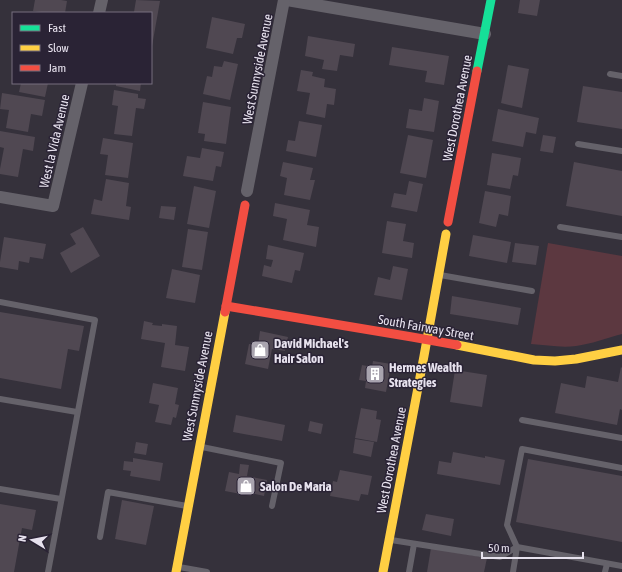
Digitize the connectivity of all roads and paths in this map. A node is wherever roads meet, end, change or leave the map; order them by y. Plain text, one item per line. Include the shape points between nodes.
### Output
1 (102, 0) edge
2 (286, 0) edge
3 (491, 0) edge
4 (99, 12) edge
5 (485, 34) junction
6 (610, 74) dead end
7 (622, 76) edge
8 (82, 84) edge
9 (578, 144) dead end
10 (622, 151) edge
11 (247, 191) dead end
12 (0, 197) edge
13 (245, 205) dead end
14 (448, 222) dead end
15 (560, 227) dead end
16 (446, 234) dead end
17 (622, 237) edge
18 (438, 275) junction
19 (532, 291) dead end
20 (0, 302) edge
21 (226, 306) junction
22 (427, 340) junction
23 (622, 350) edge
24 (0, 399) edge
25 (78, 412) junction
26 (522, 420) dead end
27 (622, 438) edge
28 (200, 447) junction
29 (622, 468) edge
30 (0, 489) edge
31 (62, 499) junction
32 (189, 506) junction
33 (272, 506) dead end
34 (100, 537) dead end
35 (389, 540) junction
36 (414, 544) junction
37 (518, 546) junction
38 (607, 564) junction
39 (622, 566) edge
40 (177, 570) edge
41 (48, 572) edge
42 (207, 572) edge
43 (383, 572) edge
44 (409, 572) edge
45 (513, 572) edge
46 (605, 572) edge

1 - 4 street
2 - 5 street
2 - 11 street, West Sunnyside Avenue
3 - 5 street, West Dorothea Avenue
5 - 14 street, West Dorothea Avenue
6 - 7 lane
8 - 12 street, West la Vida Avenue via 53,206
9 - 10 lane
13 - 21 street, West Sunnyside Avenue
15 - 17 lane
16 - 18 street, West Dorothea Avenue
18 - 19 lane
18 - 22 street, West Dorothea Avenue
20 - 25 lane via 94,320
21 - 22 street, South Fairway Street
21 - 28 street, West Sunnyside Avenue
22 - 23 street, South Fairway Street via 534,360 576,360
22 - 35 street, West Dorothea Avenue
24 - 25 lane
25 - 31 lane
26 - 27 lane
28 - 32 street, West Sunnyside Avenue
28 - 33 lane via 281,463
29 - 37 lane via 522,449 507,525
30 - 31 lane
31 - 41 lane
32 - 34 lane via 108,492
32 - 40 street, West Sunnyside Avenue
35 - 36 lane
35 - 43 street, West Dorothea Avenue
36 - 37 lane via 500,557
36 - 44 lane
37 - 38 lane
37 - 45 lane
38 - 39 lane
38 - 46 lane
40 - 42 lane

